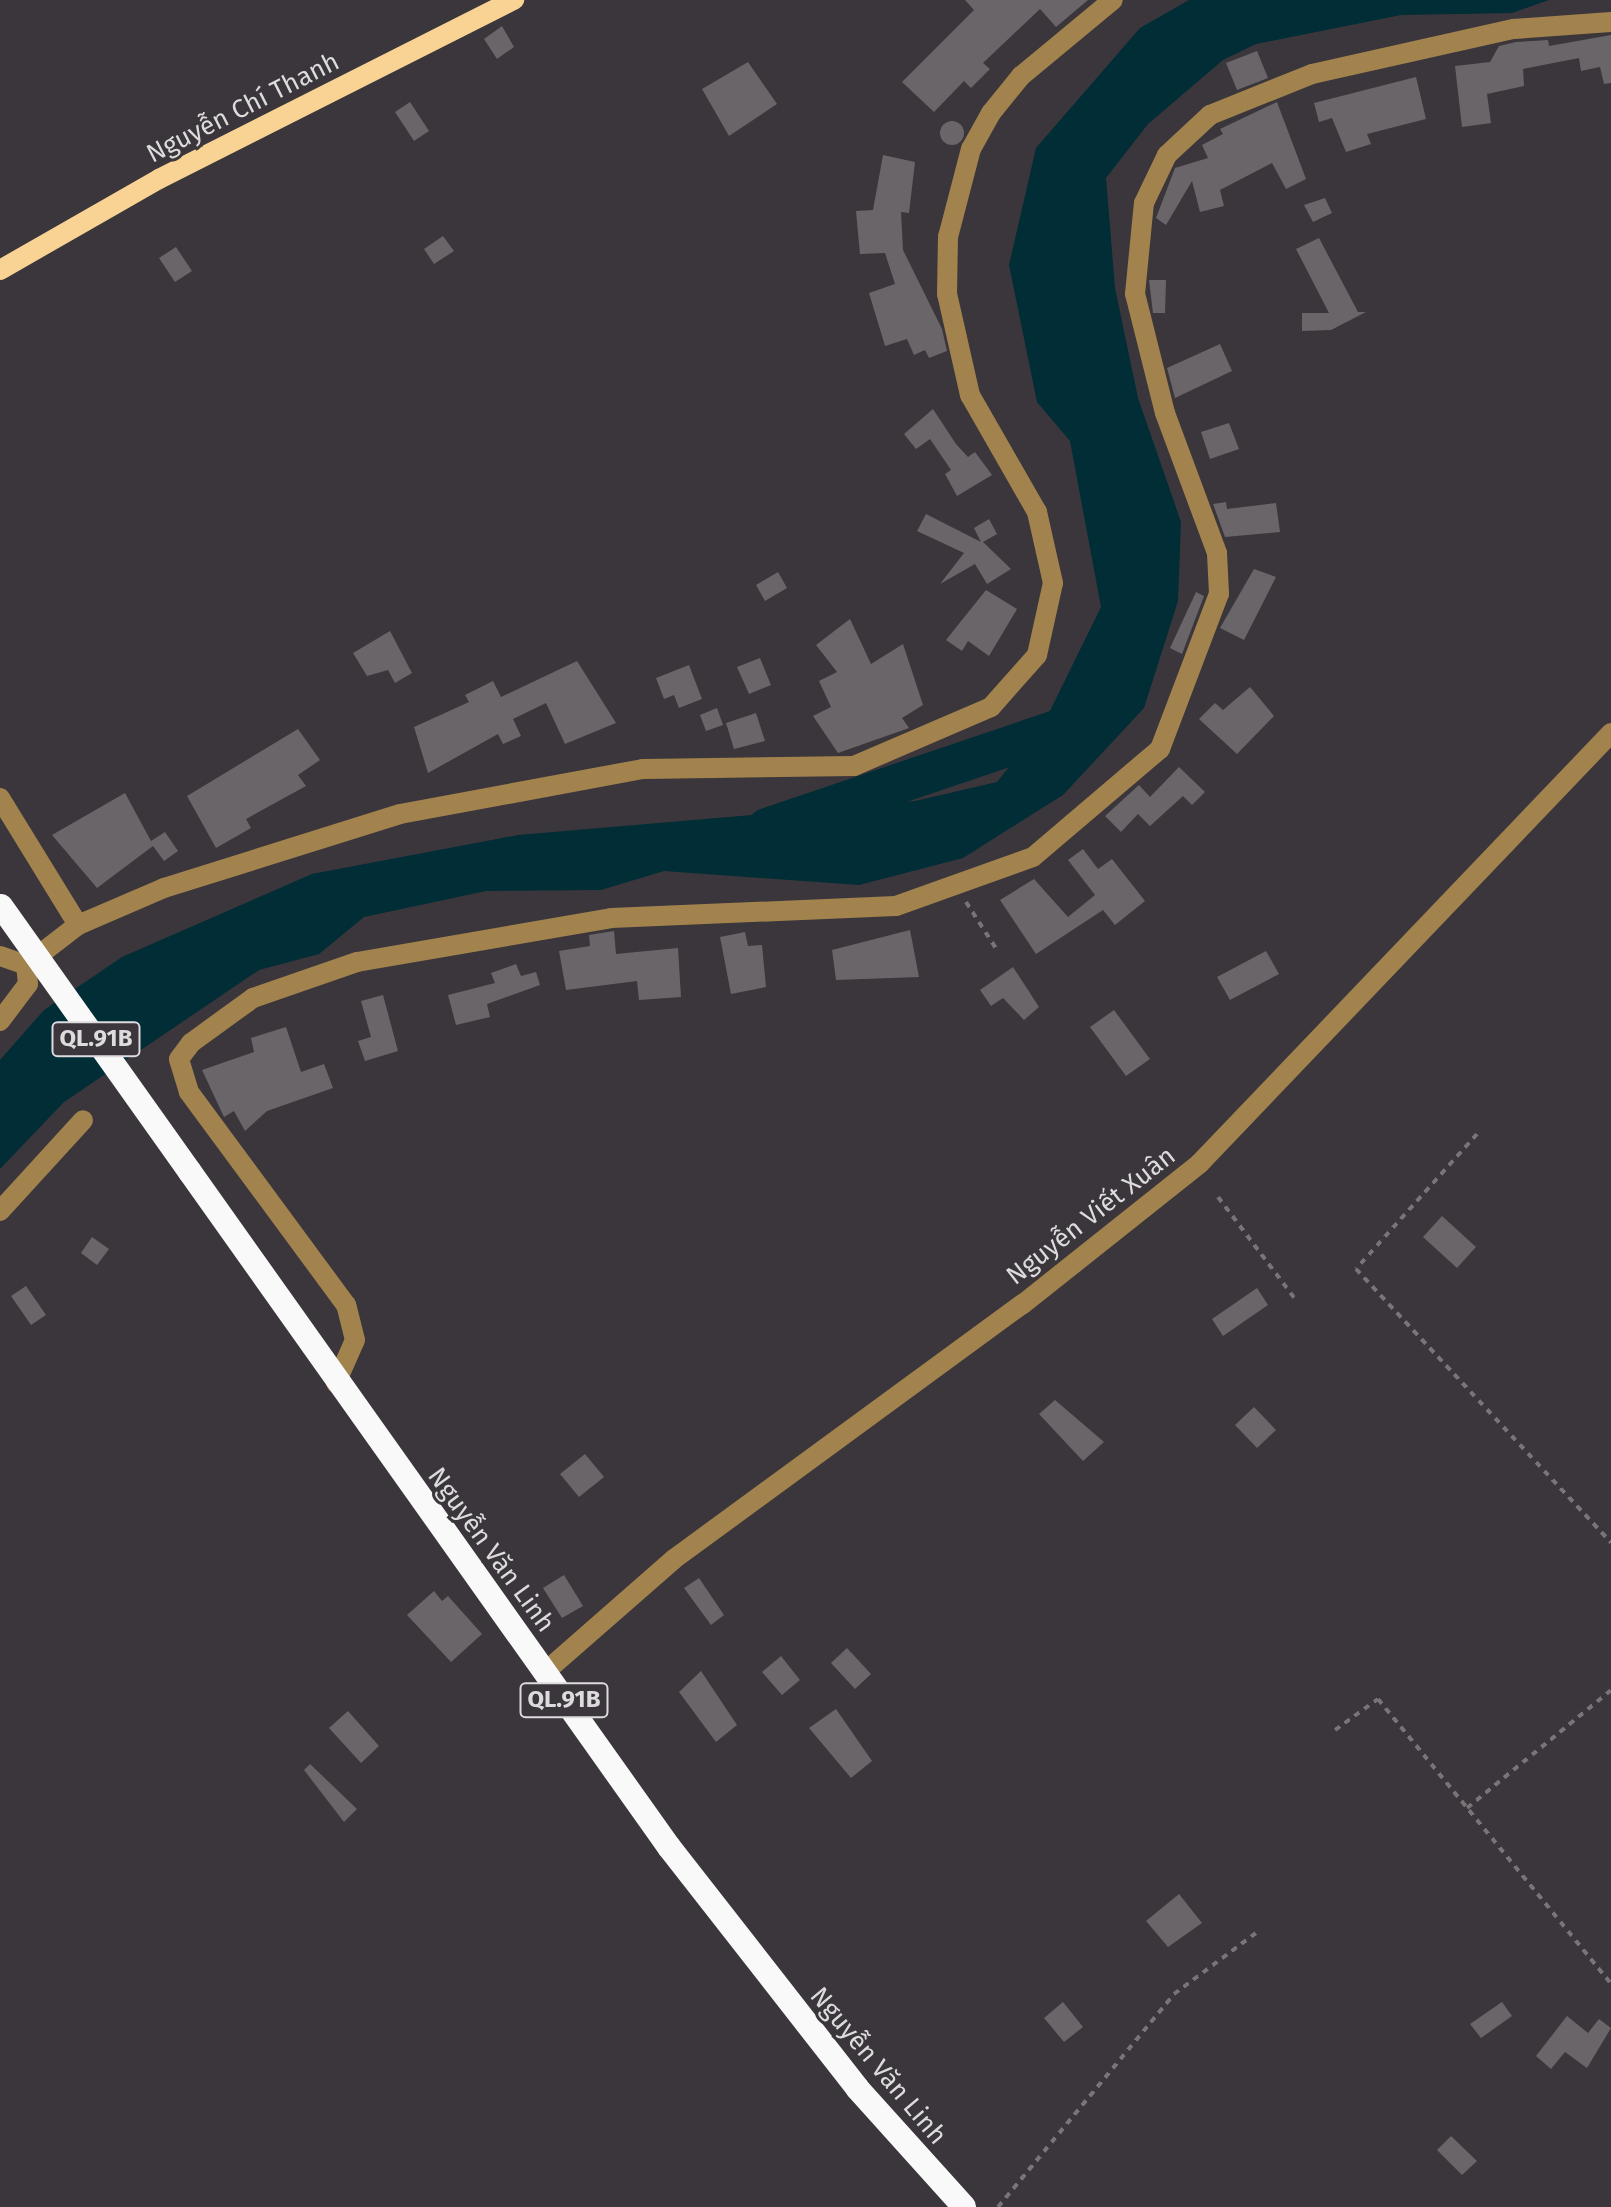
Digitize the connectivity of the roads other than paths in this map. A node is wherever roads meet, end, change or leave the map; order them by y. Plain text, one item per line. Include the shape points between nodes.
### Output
1 (514, 0) edge
2 (1113, 0) edge
3 (1611, 22) edge
4 (0, 270) edge
5 (1611, 733) edge
6 (0, 798) edge
7 (1, 905) edge
8 (78, 925) junction
9 (0, 956) edge
10 (26, 965) junction
11 (0, 1021) edge
12 (83, 1120) dead end
13 (0, 1211) edge
14 (336, 1383) junction
15 (545, 1672) junction
16 (964, 2207) edge

1 - 4 main road, Nguyễn Chí Thanh via 159,179
2 - 8 street via 1021,76 991,113 971,149 948,237 947,294 970,395 1037,512 1053,583 1037,655 991,707 854,766 643,769 400,814 164,888
3 - 14 street via 1514,29 1312,74 1210,115 1167,155 1144,203 1135,294 1165,413 1217,553 1214,615 1174,726 1138,773 1033,857 952,892 896,906 611,918 476,937 317,973 218,1016 179,1059 178,1073 346,1305 355,1340
5 - 15 street, Nguyễn Viết Xuân via 1200,1163 1023,1304 674,1559
6 - 8 street
7 - 14 highway, Nguyễn Văn Linh / QL.91B, bridge
8 - 10 street
9 - 10 street
10 - 11 street via 28,984
12 - 13 street
14 - 15 highway, Nguyễn Văn Linh / QL.91B
15 - 16 highway, Nguyễn Văn Linh / QL.91B via 769,1979

